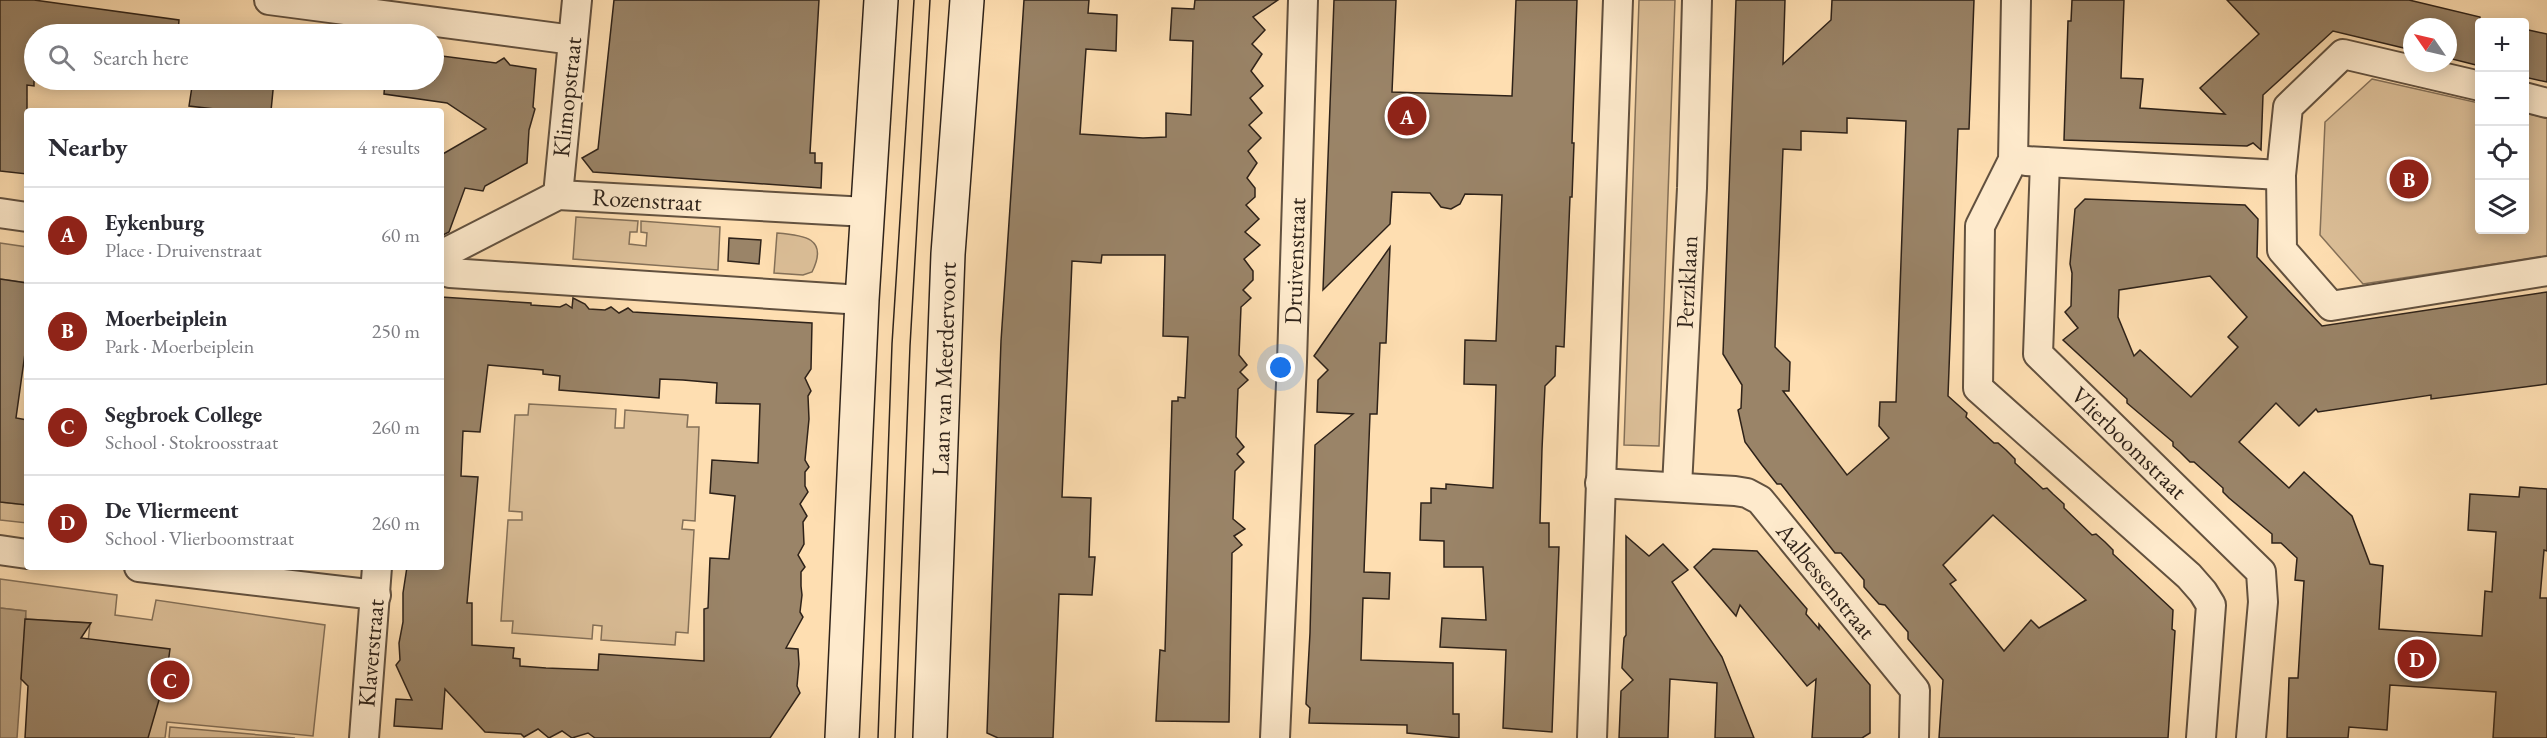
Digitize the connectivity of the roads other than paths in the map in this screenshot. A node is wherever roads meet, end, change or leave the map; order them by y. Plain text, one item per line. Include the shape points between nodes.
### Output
1 (269, 0) edge
2 (577, 0) edge
3 (881, 0) edge
4 (967, 0) edge
5 (1303, 0) edge
6 (1618, 0) edge
7 (1697, 0) edge
8 (2016, 0) edge
9 (321, 4) edge
10 (573, 40) junction
11 (2475, 85) edge
12 (2529, 98) edge
13 (2547, 103) edge
14 (2013, 160) junction
15 (2044, 162) junction
16 (2281, 175) junction
17 (558, 195) junction
18 (867, 212) junction
19 (0, 213) edge
20 (24, 217) edge
21 (444, 253) edge
22 (444, 270) edge
23 (2547, 271) edge
24 (848, 299) junction
25 (1600, 483) junction
26 (1677, 487) junction
27 (0, 550) edge
28 (24, 554) edge
29 (190, 570) edge
30 (376, 581) edge
31 (364, 738) edge
32 (842, 738) edge
33 (930, 738) edge
34 (1275, 738) edge
35 (1592, 738) edge
36 (1914, 738) edge
37 (2201, 738) edge
38 (2251, 738) edge

1 - 9 street
2 - 10 street, Klimopstraat
3 - 18 street
4 - 33 street, Laan van Meerdervoort via 948,254
5 - 34 street, Druivenstraat
6 - 25 street
7 - 26 street, Perziklaan
8 - 14 street
9 - 10 street
10 - 17 street, Klimopstraat
11 - 16 street via 2343,54 2288,107
12 - 13 street
14 - 15 street
14 - 37 street via 1980,226 1978,388 2203,592 2211,606
15 - 16 street
15 - 38 street, Vlierboomstraat via 2038,354 2261,572 2263,602
16 - 23 street via 2282,250 2331,306
17 - 18 street, Rozenstraat
17 - 21 street, Rozenstraat
18 - 24 street
19 - 20 street
22 - 24 street
24 - 32 street
25 - 26 street
25 - 35 street
26 - 36 street, Aalbessenstraat via 1748,493 1760,500 1915,690
27 - 28 street
29 - 30 street
30 - 31 street, Klaverstraat

